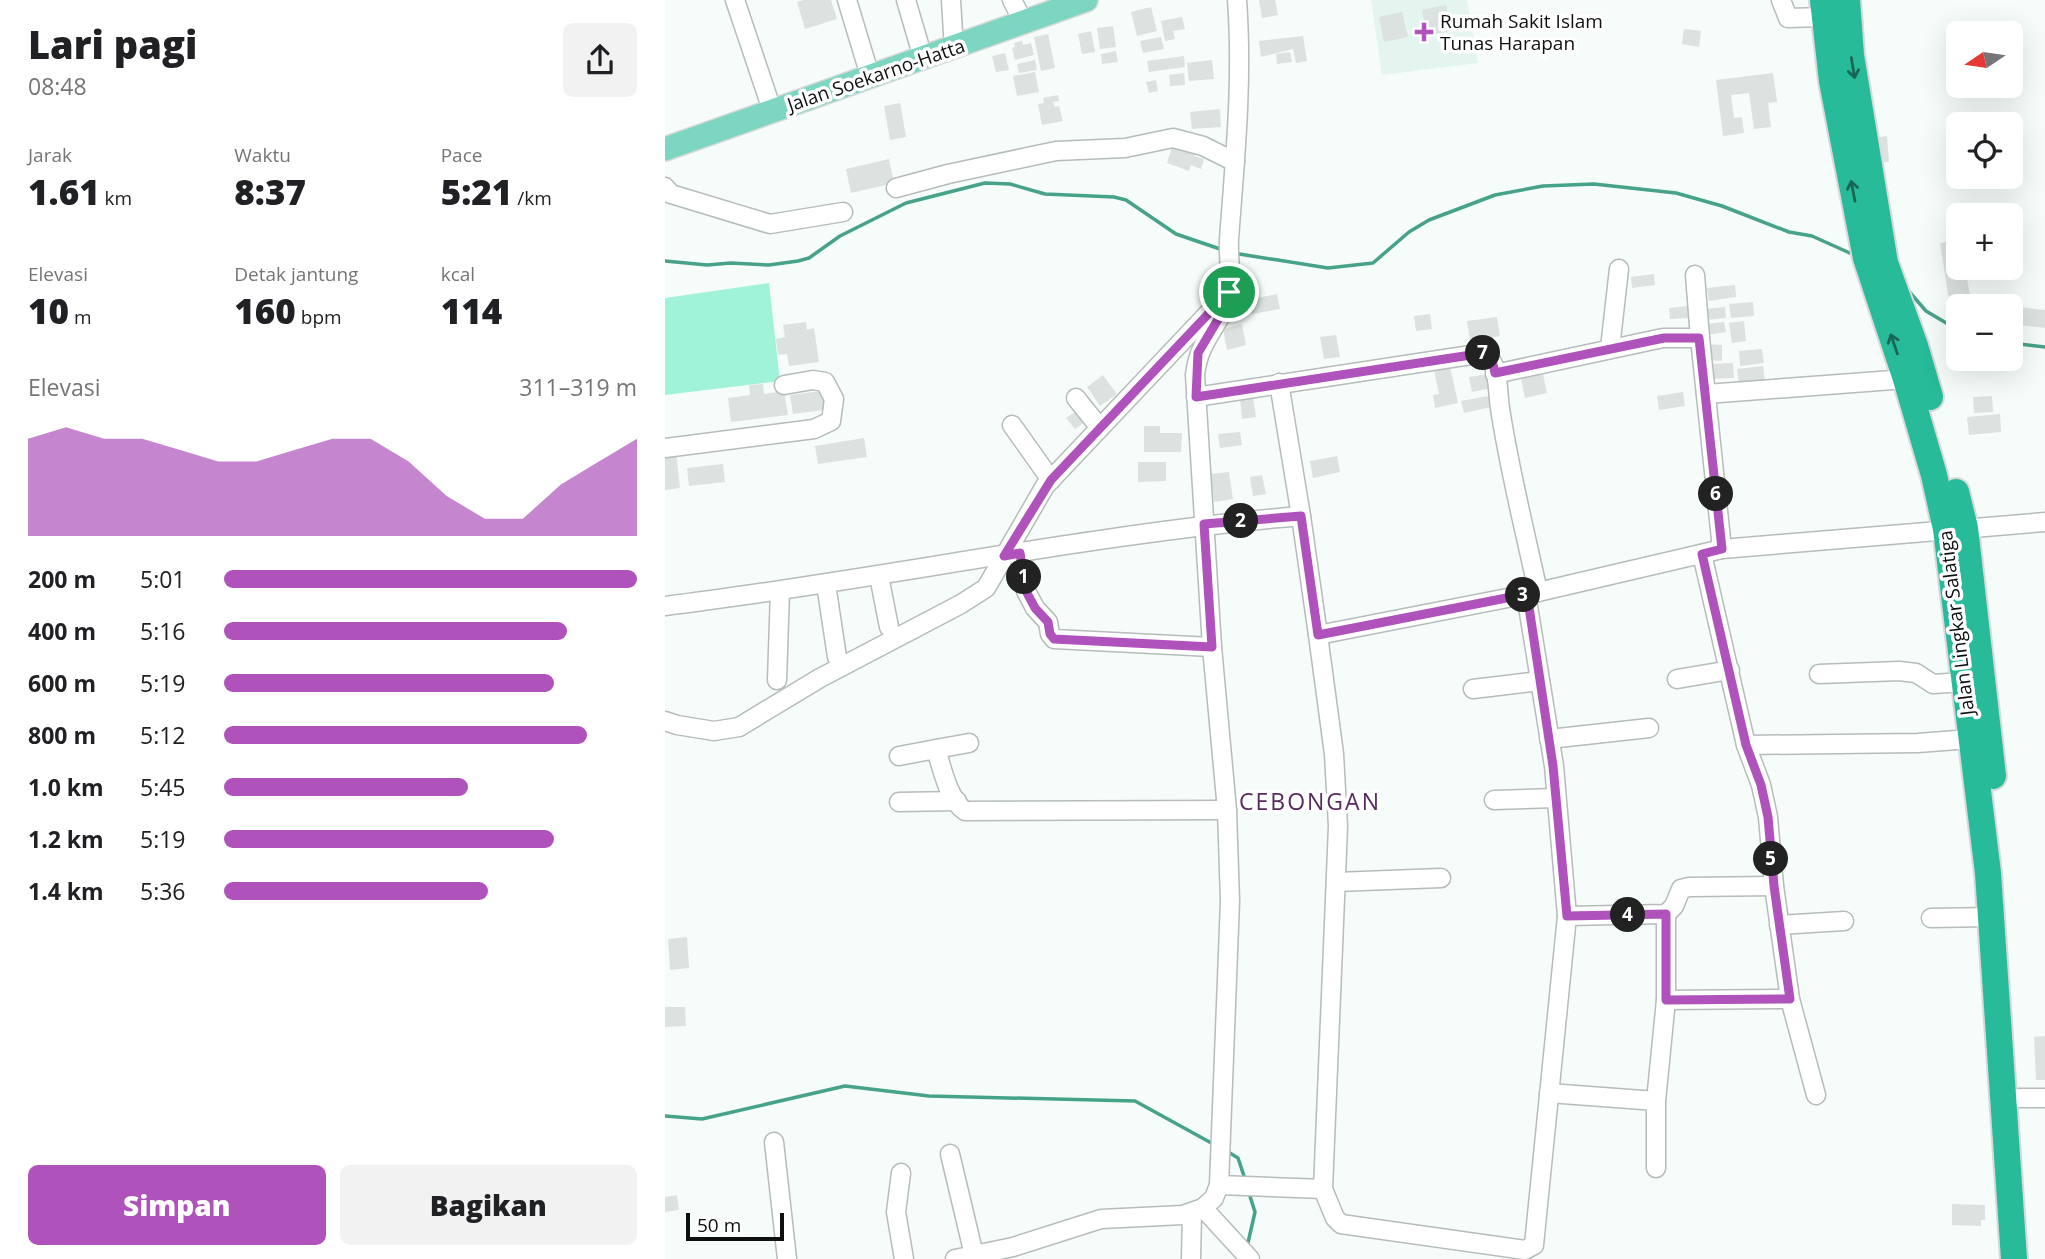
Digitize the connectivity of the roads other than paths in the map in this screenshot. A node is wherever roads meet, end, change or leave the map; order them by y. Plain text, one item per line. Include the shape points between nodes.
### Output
1 (735, 0) edge
2 (847, 0) edge
3 (906, 0) edge
4 (951, 0) edge
5 (1011, 0) edge
6 (1084, 0) edge
7 (1237, 0) edge
8 (1781, 0) edge
9 (1847, 0) edge
10 (1824, 8) edge
11 (1024, 23) junction
12 (954, 49) junction
13 (923, 58) junction
14 (870, 76) junction
15 (772, 110) junction
16 (665, 149) edge
17 (1235, 162) junction
18 (665, 187) edge
19 (896, 188) dead end
20 (843, 212) dead end
21 (1619, 269) dead end
22 (1695, 275) dead end
23 (1229, 292) junction
24 (1699, 338) junction
25 (1610, 348) junction
26 (1495, 373) junction
27 (1906, 379) junction
28 (1279, 383) junction
29 (784, 385) dead end
30 (1706, 394) junction
31 (1196, 397) junction
32 (1076, 398) dead end
33 (1012, 425) dead end
34 (1100, 428) junction
35 (665, 448) edge
36 (1051, 480) junction
37 (1301, 516) junction
38 (2045, 522) edge
39 (1204, 524) junction
40 (1956, 528) junction
41 (1722, 549) junction
42 (1012, 554) junction
43 (1702, 554) junction
44 (879, 576) junction
45 (826, 584) junction
46 (780, 592) junction
47 (1532, 593) junction
48 (665, 606) edge
49 (889, 627) dead end
50 (1318, 635) junction
51 (1212, 647) junction
52 (837, 657) dead end
53 (1730, 670) junction
54 (1819, 674) dead end
55 (1677, 679) dead end
56 (777, 680) dead end
57 (1540, 681) junction
58 (1963, 682) junction
59 (1473, 689) dead end
60 (665, 720) edge
61 (1649, 728) dead end
62 (1549, 739) junction
63 (1970, 739) junction
64 (969, 743) dead end
65 (1746, 745) junction
66 (936, 749) junction
67 (899, 756) dead end
68 (1556, 799) junction
69 (1494, 800) dead end
70 (957, 801) junction
71 (899, 802) dead end
72 (1227, 810) junction
73 (1441, 878) dead end
74 (1336, 882) junction
75 (1774, 886) junction
76 (1666, 914) junction
77 (1567, 916) junction
78 (1991, 917) junction
79 (1931, 918) dead end
80 (1844, 921) dead end
81 (1779, 925) junction
82 (1790, 999) junction
83 (1666, 1000) junction
84 (1549, 1093) junction
85 (1817, 1095) dead end
86 (2032, 1098) edge
87 (1656, 1101) junction
88 (774, 1142) dead end
89 (950, 1154) dead end
90 (1656, 1168) dead end
91 (901, 1173) dead end
92 (1219, 1185) junction
93 (1323, 1189) junction
94 (1197, 1210) junction
95 (974, 1255) junction
96 (1246, 1256) edge
97 (787, 1259) edge
98 (904, 1259) edge
99 (955, 1259) edge
100 (1191, 1259) edge
101 (2014, 1259) edge
102 (2031, 1259) edge

1 - 15 street
2 - 14 street
3 - 13 street
4 - 12 street
5 - 11 street
6 - 11 main road, Jalan Soekarno-Hatta
7 - 17 street via 1241,64
8 - 10 street via 1788,18
9 -> 40 highway, Jalan Lingkar Salatiga via 1851,55 1885,263 1915,346
27 -> 10 highway, Jalan Lingkar Salatiga via 1865,258 1832,81
11 - 12 main road, Jalan Soekarno-Hatta
12 - 13 main road, Jalan Soekarno-Hatta
13 - 14 main road, Jalan Soekarno-Hatta
14 - 15 main road, Jalan Soekarno-Hatta
15 - 16 main road, Jalan Soekarno-Hatta
17 - 19 street via 1173,138 1125,148 1056,151
17 - 23 street
18 - 20 street via 671,194 770,224
21 - 25 street
22 - 24 street
23 - 31 street via 1198,353
23 - 34 street
24 - 25 street via 1664,338
24 - 30 street
25 - 26 street
26 - 28 street via 1492,360 1484,353
26 - 47 street
27 - 30 street
27 - 40 highway, Jalan Lingkar Salatiga via 1934,475
28 - 31 street
28 - 37 street
29 - 35 street via 825,382 834,399 831,421 814,429
30 - 41 street
31 - 39 street
32 - 34 street
33 - 36 street
34 - 36 street
36 - 42 street
37 - 39 street
37 - 50 street
38 - 40 street
39 - 42 street
39 - 51 street
40 - 41 street
40 - 58 highway, Jalan Lingkar Salatiga
40 - 86 highway, Jalan Lingkar Salatiga
41 - 43 street
42 - 44 street
42 - 51 street via 1026,591 1054,639
42 - 60 street via 986,587 961,604 820,678 739,727 714,731
43 - 47 street
43 - 53 street
44 - 45 street
44 - 49 street
45 - 46 street
45 - 52 street
46 - 48 street
46 - 56 street
47 - 50 street
47 - 57 street
50 - 74 street via 1334,754
51 - 72 street
53 - 55 street
53 - 65 street
54 - 58 street via 1899,671 1916,673 1933,684
57 - 59 street
57 - 62 street
58 - 63 highway, Jalan Lingkar Salatiga
61 - 62 street
62 - 68 street
63 - 65 street
63 - 78 highway, Jalan Lingkar Salatiga
64 - 66 street
65 - 75 street via 1768,817
66 - 67 street
66 - 70 street
68 - 69 street
68 - 77 street
70 - 71 street
70 - 72 street via 965,811
72 - 92 street via 1230,901
73 - 74 street
74 - 93 street
75 - 76 street via 1689,887 1681,890
75 - 81 street
76 - 77 street
76 - 83 street
77 - 84 street
78 - 79 street
78 - 101 highway, Jalan Lingkar Salatiga
80 - 81 street
81 - 82 street
82 - 83 street
82 - 85 street
83 - 87 street
84 - 87 street
84 - 93 street via 1530,1249 1341,1224
86 - 102 highway, Jalan Lingkar Salatiga
87 - 90 street
88 - 97 street
89 - 95 street
91 - 98 street via 896,1212
92 - 93 street
92 - 94 street via 1214,1198
94 - 95 street via 1180,1216 1089,1221
94 - 96 street
94 - 100 street
95 - 99 street

